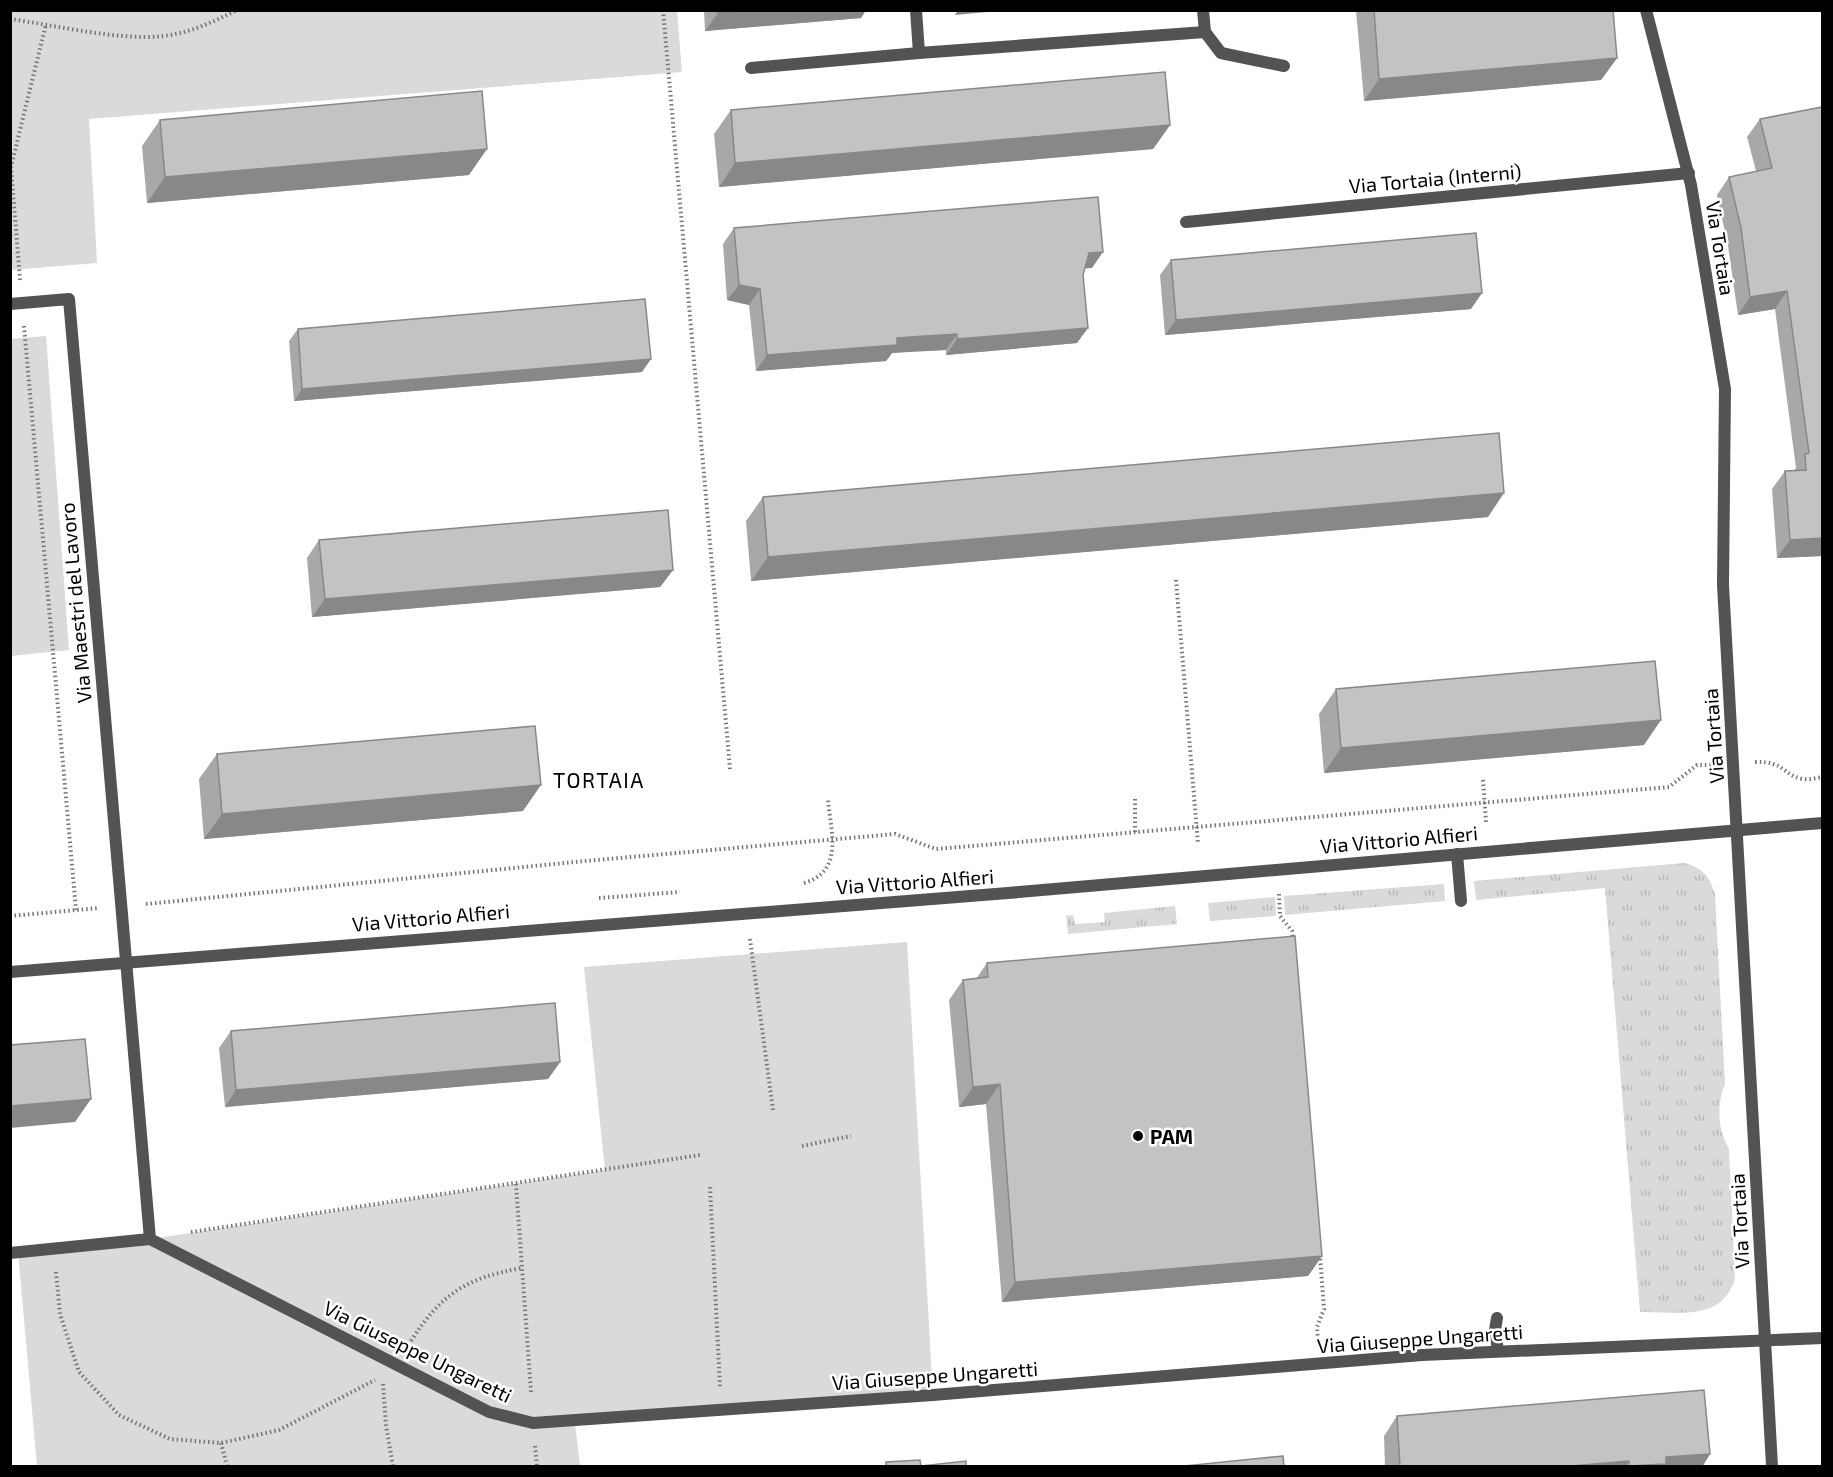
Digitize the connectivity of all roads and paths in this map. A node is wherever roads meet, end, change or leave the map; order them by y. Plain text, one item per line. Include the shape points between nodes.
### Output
1 (237, 10) edge
2 (663, 10) edge
3 (916, 10) edge
4 (1203, 10) edge
5 (1647, 10) edge
6 (10, 19) edge
7 (46, 24) junction
8 (1205, 32) junction
9 (919, 52) junction
10 (1284, 66) dead end
11 (751, 68) dead end
12 (1689, 173) junction
13 (1186, 222) dead end
14 (16, 304) edge
15 (1176, 580) dead end
16 (1757, 762) dead end
17 (1713, 765) dead end
18 (730, 769) dead end
19 (1822, 777) edge
20 (1483, 780) dead end
21 (1136, 797) dead end
22 (828, 800) dead end
23 (1486, 802) junction
24 (1486, 822) dead end
25 (1822, 824) edge
26 (1197, 827) junction
27 (1738, 829) junction
28 (1135, 832) junction
29 (832, 841) junction
30 (1198, 844) dead end
31 (1457, 854) junction
32 (793, 884) dead end
33 (689, 891) dead end
34 (1279, 894) dead end
35 (599, 898) dead end
36 (1461, 901) dead end
37 (120, 907) junction
38 (76, 910) junction
39 (10, 916) edge
40 (750, 939) dead end
41 (1293, 942) edge
42 (125, 962) junction
43 (10, 972) edge
44 (773, 1110) dead end
45 (851, 1136) dead end
46 (801, 1146) dead end
47 (700, 1155) dead end
48 (516, 1184) junction
49 (710, 1187) dead end
50 (187, 1233) dead end
51 (150, 1239) junction
52 (1319, 1250) edge
53 (10, 1253) edge
54 (56, 1263) dead end
55 (522, 1268) junction
56 (1497, 1318) dead end
57 (1822, 1338) edge
58 (1765, 1340) junction
59 (411, 1341) dead end
60 (1318, 1344) dead end
61 (1498, 1351) junction
62 (720, 1388) dead end
63 (531, 1392) dead end
64 (221, 1443) junction
65 (535, 1443) dead end
66 (227, 1467) edge
67 (393, 1467) edge
68 (537, 1467) edge
69 (1772, 1467) edge

1 - 7 path via 198,29 162,36 131,36
2 - 18 path
3 - 9 street
4 - 8 street
5 - 12 street, Via Tortaia
6 - 7 path
7 - 14 path via 11,167
8 - 9 street
8 - 10 street via 1221,53
9 - 11 street
12 - 13 street, Via Tortaia (Interni)
12 - 27 street, Via Tortaia via 1725,389 1723,585
14 - 37 street, Via Maestri del Lavoro via 69,299
14 - 38 path
15 - 26 path
16 - 19 path via 1781,765 1803,779
17 - 23 path via 1697,765 1669,787
20 - 23 path
21 - 28 path
22 - 29 path
23 - 24 path
23 - 26 path
25 - 27 street, Via Vittorio Alfieri
26 - 28 path
26 - 30 path
27 - 31 street, Via Vittorio Alfieri
27 - 58 street, Via Tortaia
28 - 29 path via 936,849 895,834
29 - 32 path via 834,850 829,867 811,881
29 - 37 path
31 - 36 street
31 - 42 street, Via Vittorio Alfieri
33 - 35 path
34 - 41 path via 1280,916 1292,931
37 - 38 path
37 - 42 street, Via Maestri del Lavoro
38 - 39 path
40 - 44 path
42 - 43 street, Via Vittorio Alfieri
42 - 51 street
45 - 46 path
47 - 48 path
48 - 50 path
48 - 55 path
49 - 62 path
51 - 53 street
51 - 61 street, Via Giuseppe Ungaretti via 489,1412 533,1423
52 - 60 path via 1324,1309 1317,1327
54 - 64 path via 60,1314 79,1372 119,1415 170,1439
55 - 59 path via 493,1273 457,1288 438,1303
55 - 63 path
56 - 61 street
57 - 58 street, Via Giuseppe Ungaretti
58 - 61 street, Via Giuseppe Ungaretti
58 - 69 street, Via Tortaia
64 - 66 path
64 - 67 path via 279,1430 382,1376
65 - 68 path

